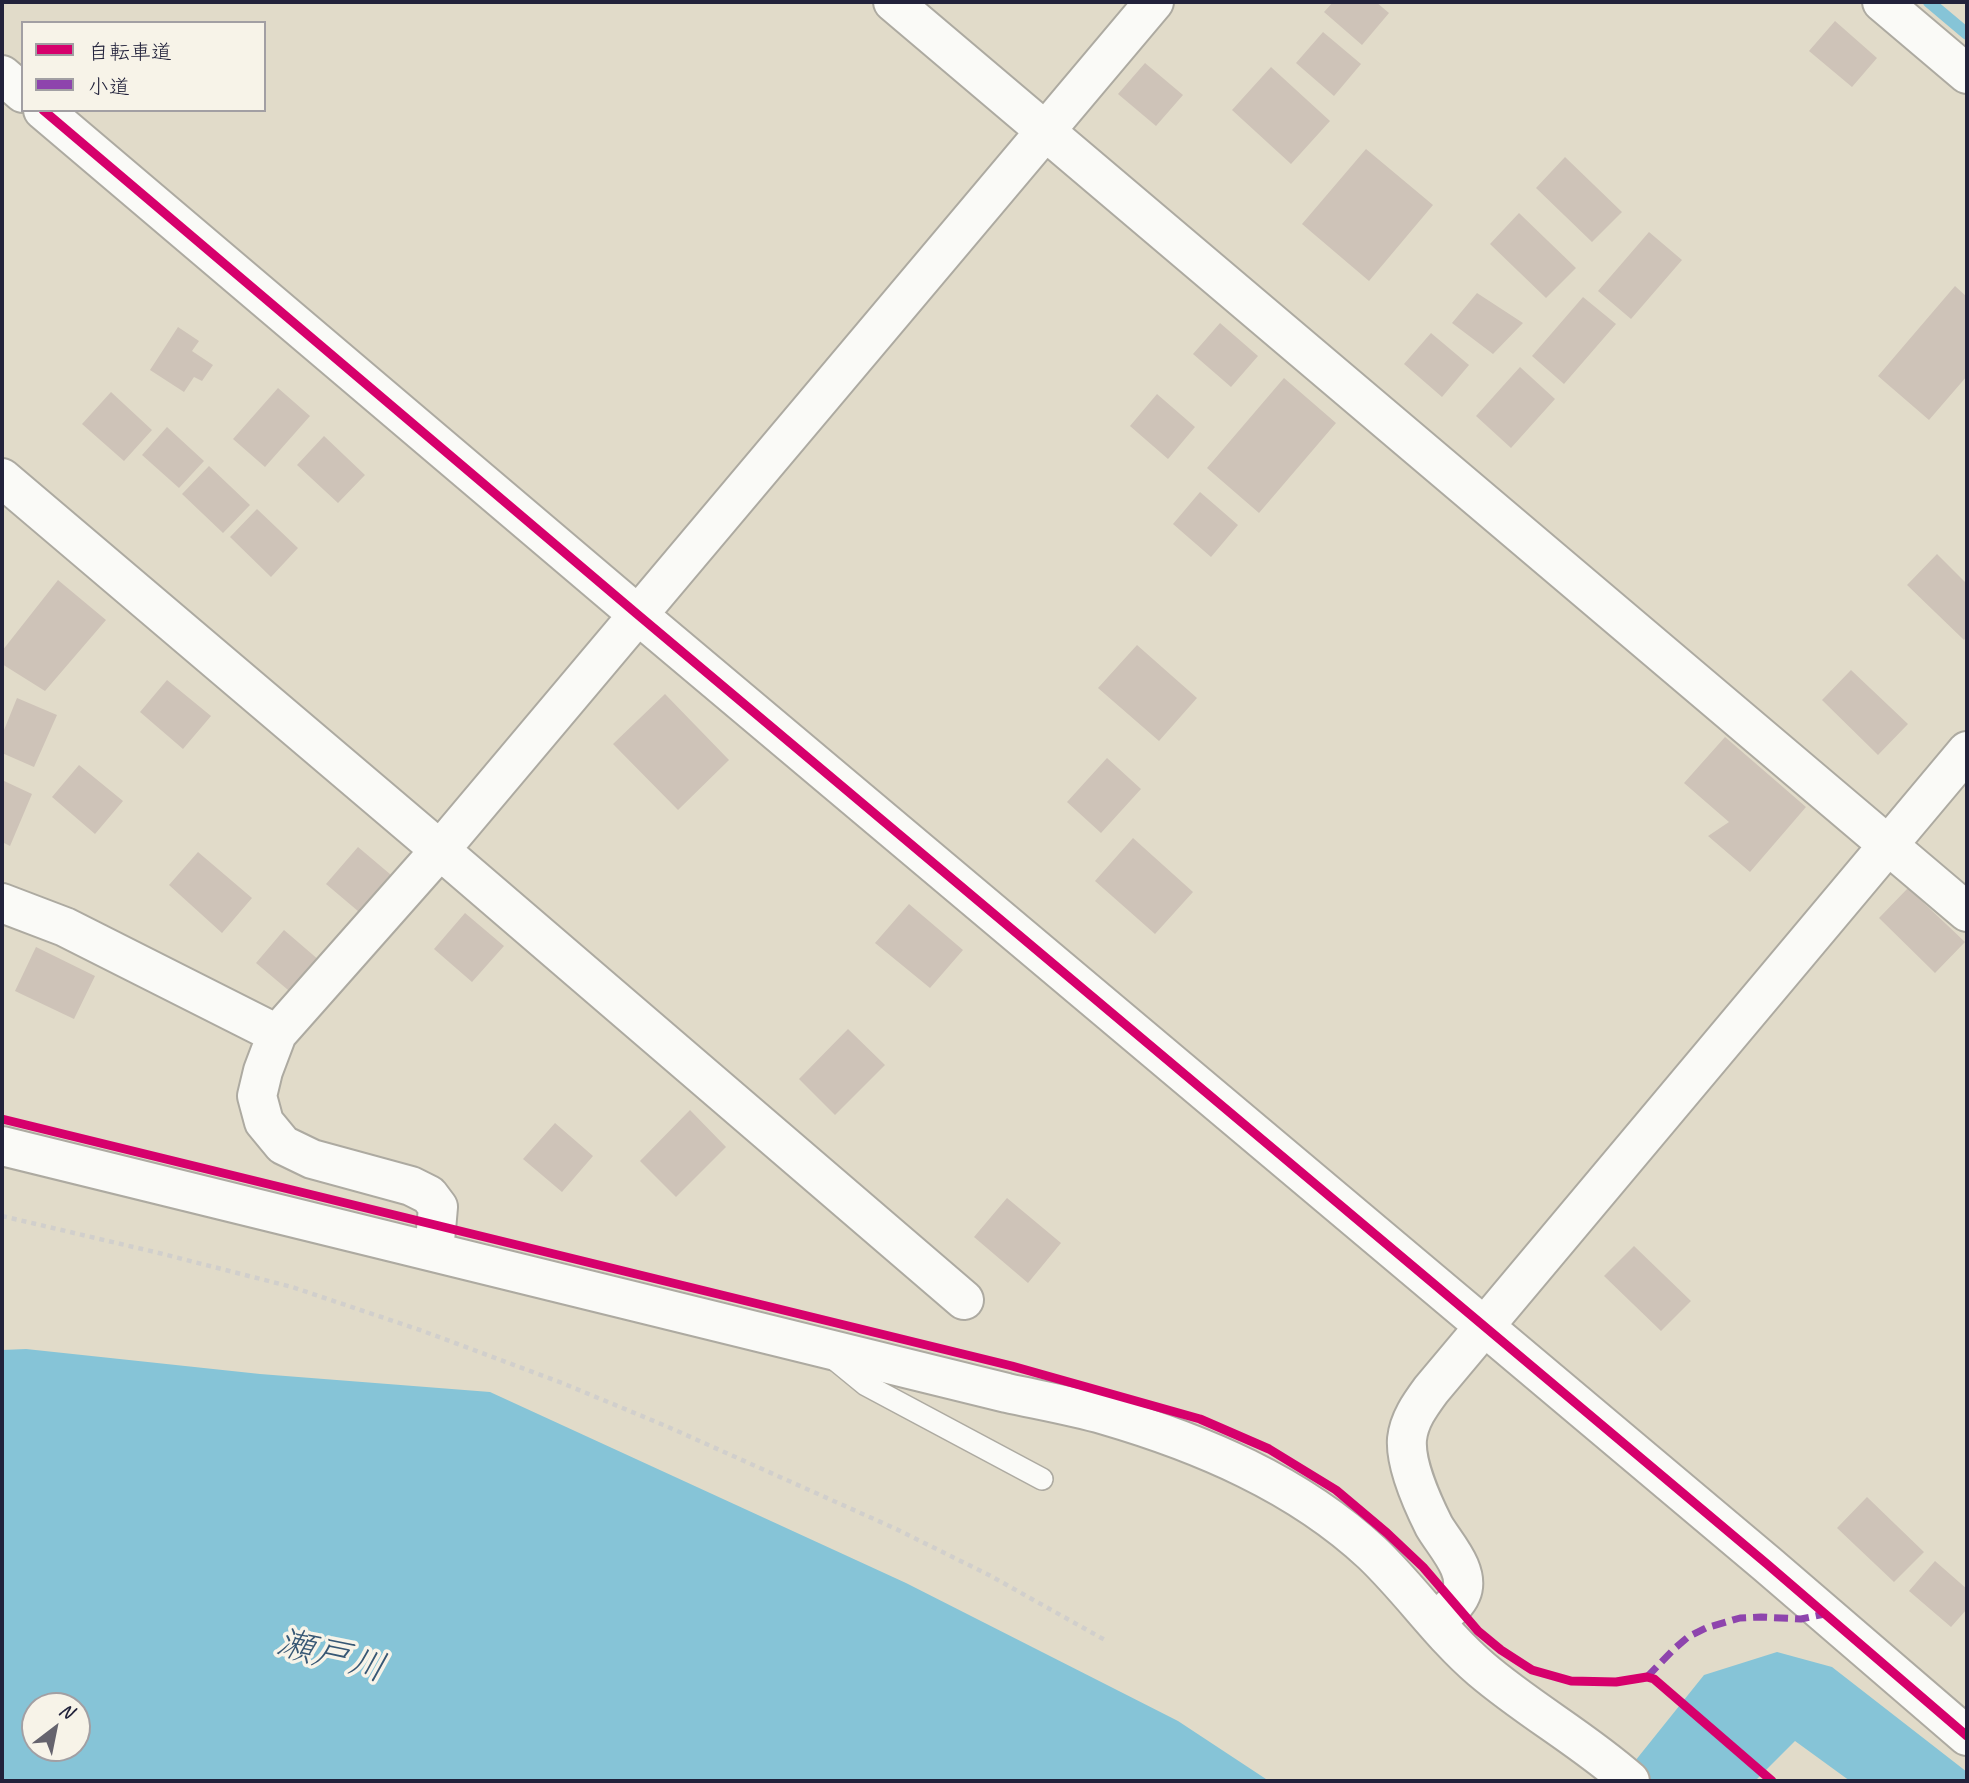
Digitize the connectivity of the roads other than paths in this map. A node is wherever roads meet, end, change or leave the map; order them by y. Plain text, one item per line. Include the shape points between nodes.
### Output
1 (893, 2) edge
2 (1154, 2) edge
3 (1882, 2) edge
4 (1967, 74) edge
5 (2, 75) edge
6 (21, 91) edge
7 (45, 112) edge
8 (1045, 130) junction
9 (2, 478) edge
10 (637, 614) junction
11 (1967, 751) edge
12 (1888, 845) junction
13 (440, 850) junction
14 (2, 903) edge
15 (1967, 912) edge
16 (277, 1034) junction
17 (2, 1146) edge
18 (434, 1252) junction
19 (964, 1300) dead end
20 (1483, 1328) junction
21 (818, 1346) junction
22 (1042, 1479) dead end
23 (1435, 1621) junction
24 (1967, 1736) edge
25 (1619, 1771) edge

1 - 8 street
2 - 8 street
3 - 4 street
5 - 6 street
7 - 10 street
8 - 10 street
8 - 12 street
9 - 13 street
10 - 13 street
10 - 20 street
11 - 12 street
12 - 15 street
12 - 20 street
13 - 16 street
13 - 19 street
14 - 16 street via 65,927
16 - 18 street via 257,1096 264,1122 283,1145 312,1159 429,1195 438,1207
17 - 18 street
18 - 21 street
20 - 23 street via 1415,1413 1407,1439 1418,1490 1463,1578 1455,1604
20 - 24 street
21 - 22 lane via 866,1385
21 - 23 street via 1105,1415 1256,1472 1321,1512 1371,1552
23 - 25 street via 1483,1671

